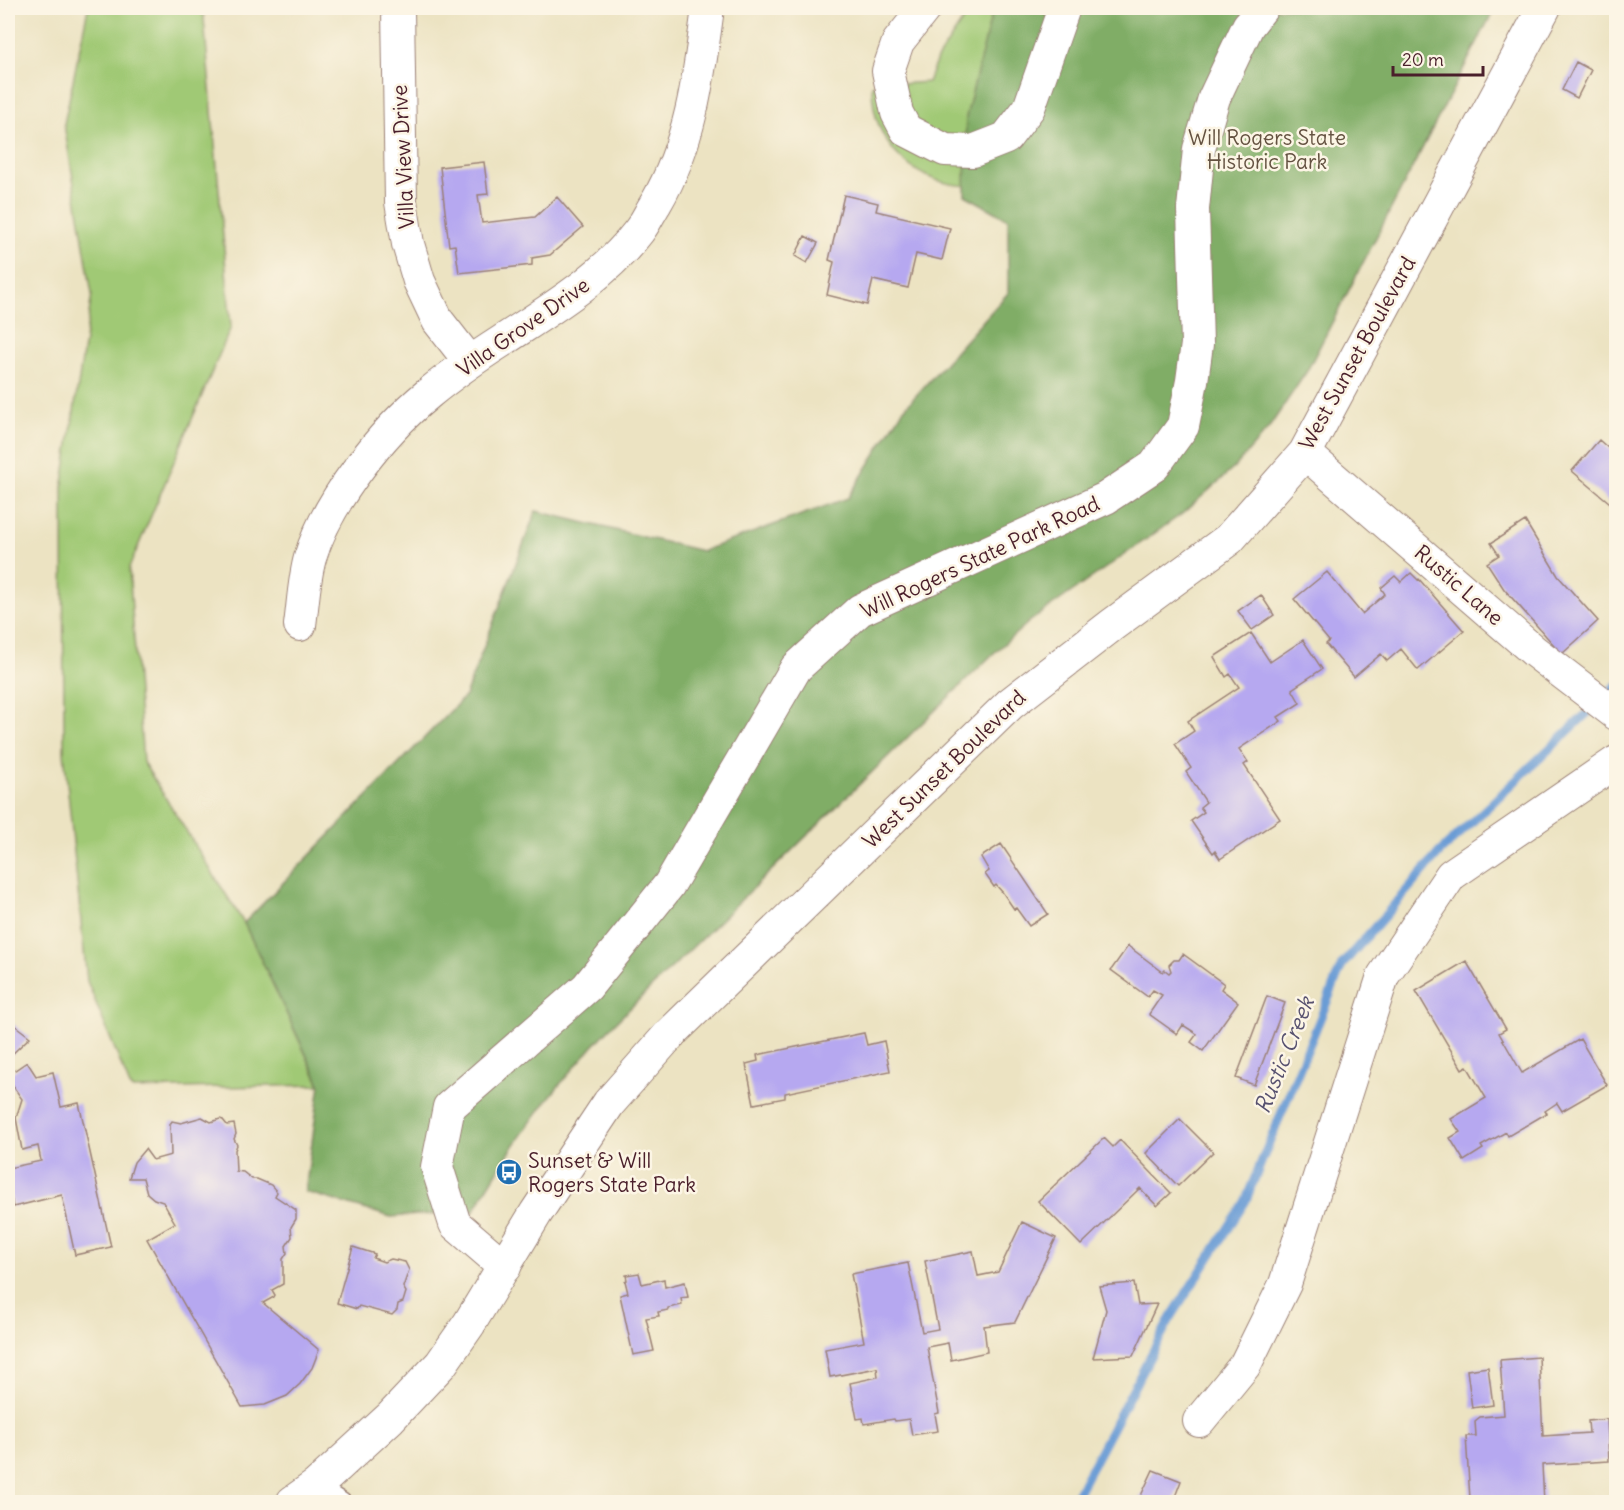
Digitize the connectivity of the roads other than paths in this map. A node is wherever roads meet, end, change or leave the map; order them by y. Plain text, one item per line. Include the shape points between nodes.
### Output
1 (398, 8) edge
2 (708, 8) edge
3 (925, 8) edge
4 (1064, 8) edge
5 (1262, 8) edge
6 (1544, 8) edge
7 (470, 362) junction
8 (1305, 453) junction
9 (300, 625) dead end
10 (1616, 714) edge
11 (1617, 762) edge
12 (505, 1267) junction
13 (1199, 1421) dead end
14 (318, 1497) edge

1 - 7 street, Villa View Drive via 401,202 408,244 419,281 438,321
2 - 7 street, Villa Grove Drive via 697,90 686,133 668,183 641,229 579,290
3 - 4 street via 898,42 888,71 897,113 906,130 945,150 973,151 1006,138 1029,108
5 - 12 street, Will Rogers State Park Road via 1248,26 1214,98 1199,149 1193,209 1197,344 1183,426 1154,466 1106,498 860,610 796,668 669,885 587,987 448,1107 437,1167 455,1224
6 - 8 main road, West Sunset Boulevard
7 - 9 street, Villa Grove Drive via 426,395 387,434 350,481 325,522 310,559
8 - 10 street, Rustic Lane via 1535,652
8 - 12 main road, West Sunset Boulevard via 1230,539 1010,704 669,1035 609,1104
11 - 13 street via 1451,874 1383,976 1285,1284 1245,1365
12 - 14 main road, West Sunset Boulevard via 441,1364

